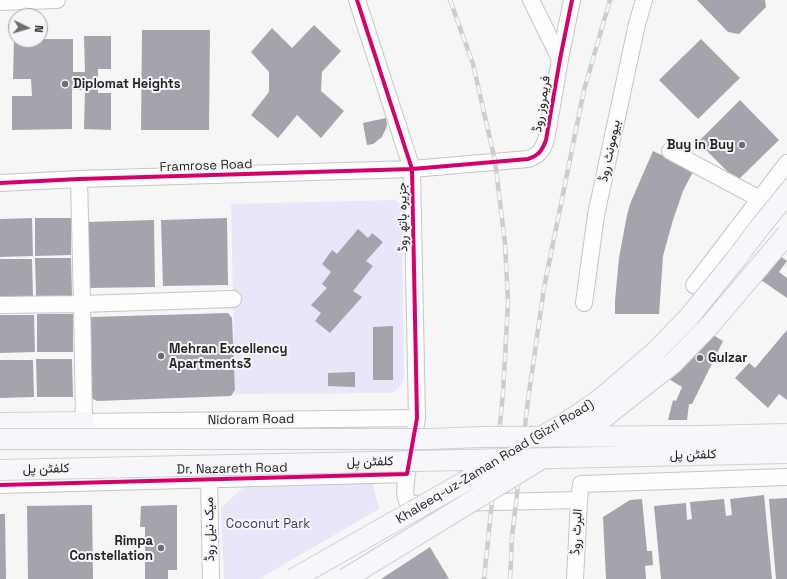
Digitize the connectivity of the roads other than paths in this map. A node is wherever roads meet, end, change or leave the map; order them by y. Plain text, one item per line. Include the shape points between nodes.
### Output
1 (57, 0) edge
2 (357, 0) edge
3 (531, 0) edge
4 (572, 0) edge
5 (644, 0) edge
6 (0, 2) edge
7 (560, 59) junction
8 (670, 151) dead end
9 (787, 163) edge
10 (412, 169) junction
11 (79, 179) junction
12 (0, 183) edge
13 (787, 194) edge
14 (760, 199) junction
15 (787, 234) edge
16 (694, 285) dead end
17 (233, 299) dead end
18 (584, 303) dead end
19 (82, 304) junction
20 (0, 305) edge
21 (417, 418) junction
22 (84, 422) junction
23 (0, 423) edge
24 (787, 434) edge
25 (0, 439) edge
26 (787, 453) edge
27 (0, 470) edge
28 (408, 474) junction
29 (787, 477) edge
30 (209, 480) junction
31 (0, 485) edge
32 (580, 492) junction
33 (211, 579) edge
34 (293, 579) edge
35 (345, 579) edge
36 (575, 579) edge

1 - 6 street
2 - 10 street, جزیرہ باتھ روڈ
3 - 7 street
4 - 7 street, فریمروز روڈ
5 - 18 street, بیومونٹ روڈ via 596,215
7 - 10 street, فریمروز روڈ via 546,140 542,150 535,156 528,159
8 - 14 street
9 - 14 street
10 - 11 street, Framrose Road
10 - 21 street, جزیرہ باتھ روڈ
11 - 12 street, Framrose Road
11 - 19 street
13 - 34 main road, Khaleeq-uz-Zaman Road (Gizri Road), bridge via 689,317 655,352 599,400 479,474
14 - 16 street
15 - 35 main road, Khaleeq-uz-Zaman Road (Gizri Road), bridge via 711,324 672,364 592,428
17 - 19 street
19 - 20 street
19 - 22 street
21 - 22 street, Nidoram Road
21 - 28 street
22 - 23 main road
24 - 25 main road, کلفٹن پل, bridge via 430,439
26 - 27 main road, کلفٹن پل, bridge
28 - 30 street, Dr. Nazareth Road
28 - 32 street via 405,496 410,504
29 - 32 street
30 - 31 street, Dr. Nazareth Road
30 - 33 street, میک نیل روڈ
32 - 36 street, البرٹ روڈ

